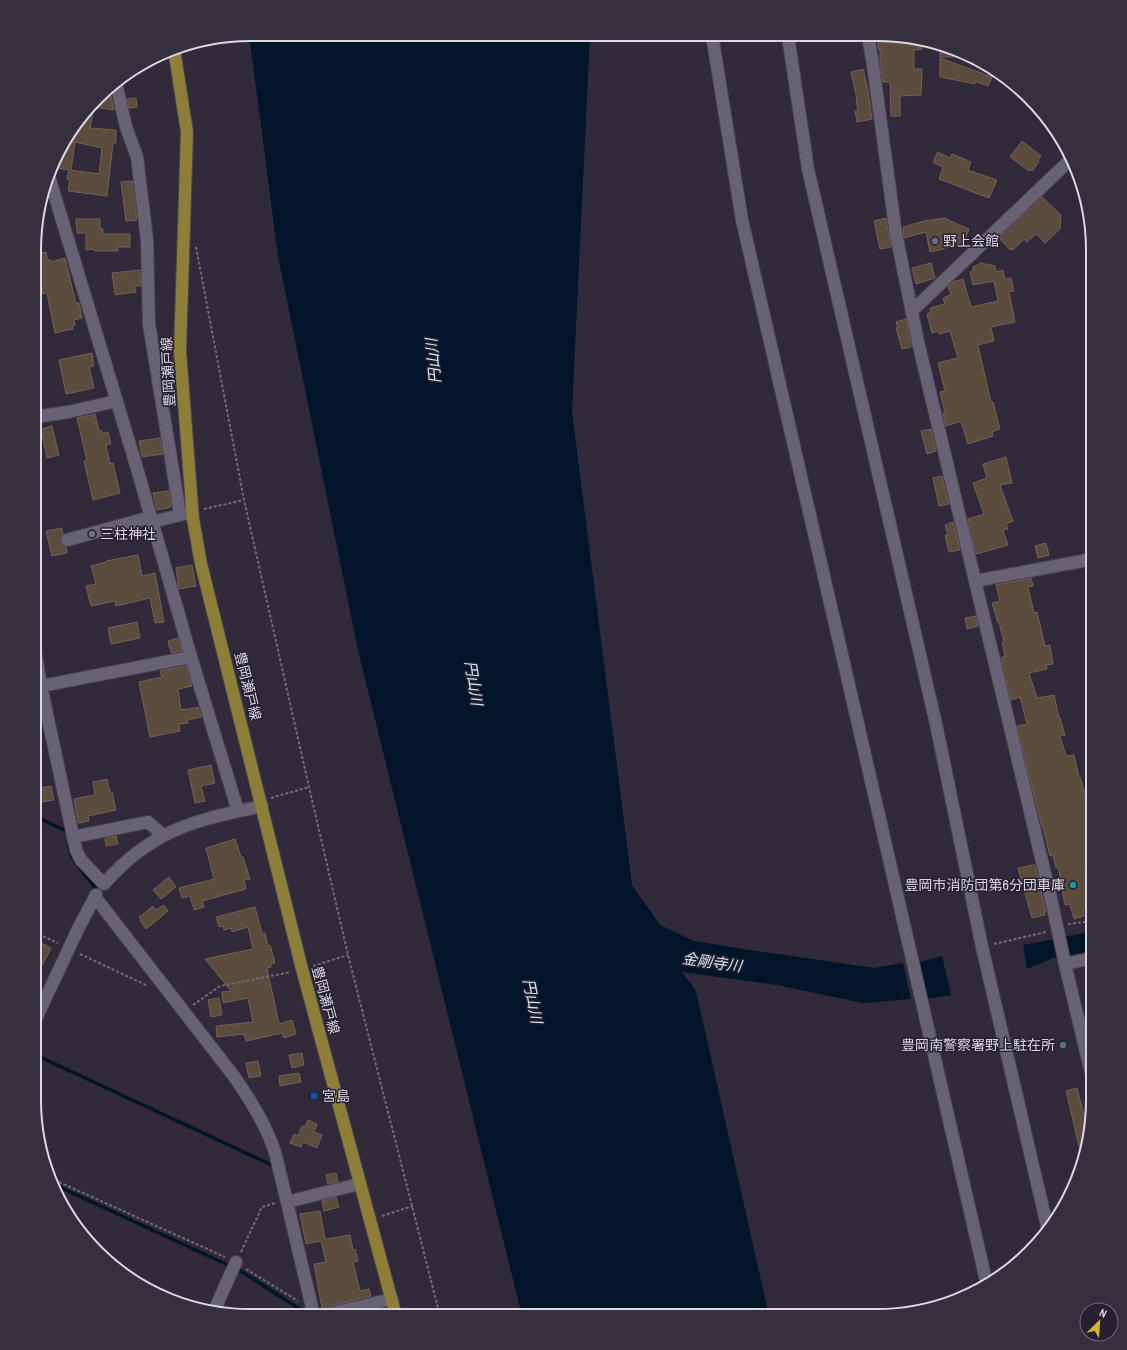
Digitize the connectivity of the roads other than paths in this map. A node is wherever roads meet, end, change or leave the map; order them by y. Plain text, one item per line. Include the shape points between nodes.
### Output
1 (713, 41) edge
2 (789, 41) edge
3 (869, 41) edge
4 (175, 55) edge
5 (117, 89) edge
6 (1067, 163) edge
7 (51, 185) edge
8 (912, 311) junction
9 (117, 401) junction
10 (41, 416) edge
11 (186, 513) junction
12 (151, 519) junction
13 (68, 540) dead end
14 (1086, 560) edge
15 (975, 581) junction
16 (191, 657) junction
17 (41, 684) edge
18 (41, 698) edge
19 (262, 804) junction
20 (238, 811) junction
21 (164, 835) junction
22 (73, 837) junction
23 (1086, 959) edge
24 (1064, 962) junction
25 (41, 1008) edge
26 (1086, 1056) edge
27 (359, 1184) junction
28 (289, 1200) junction
29 (1046, 1223) edge
30 (236, 1262) road end
31 (986, 1279) edge
32 (392, 1299) junction
33 (216, 1306) edge
34 (312, 1309) edge
35 (349, 1309) edge
36 (394, 1309) edge

1 - 31 street via 742,220
2 - 29 street via 808,170 936,724 982,947
3 - 8 street via 896,234
4 - 11 main road, 豊岡瀬戸線 via 186,132 180,351
5 - 11 street via 126,127 137,157 147,240 148,324
6 - 8 street
7 - 9 street
8 - 15 street
9 - 10 street
9 - 12 street
11 - 12 street
11 - 19 main road, 豊岡瀬戸線
12 - 13 street
12 - 16 street
14 - 15 street
15 - 24 street
16 - 17 street
16 - 20 street
18 - 22 street
19 - 20 street
19 - 27 main road, 豊岡瀬戸線 via 302,970
20 - 21 street via 203,820
21 - 22 street via 148,822
21 - 22 street via 139,850 104,884 79,856
23 - 24 street
24 - 26 street
25 - 28 street via 96,896 251,1102 274,1147
27 - 28 street
27 - 32 main road, 豊岡瀬戸線
28 - 34 street
30 - 33 street
32 - 35 street
32 - 36 main road, 豊岡瀬戸線

